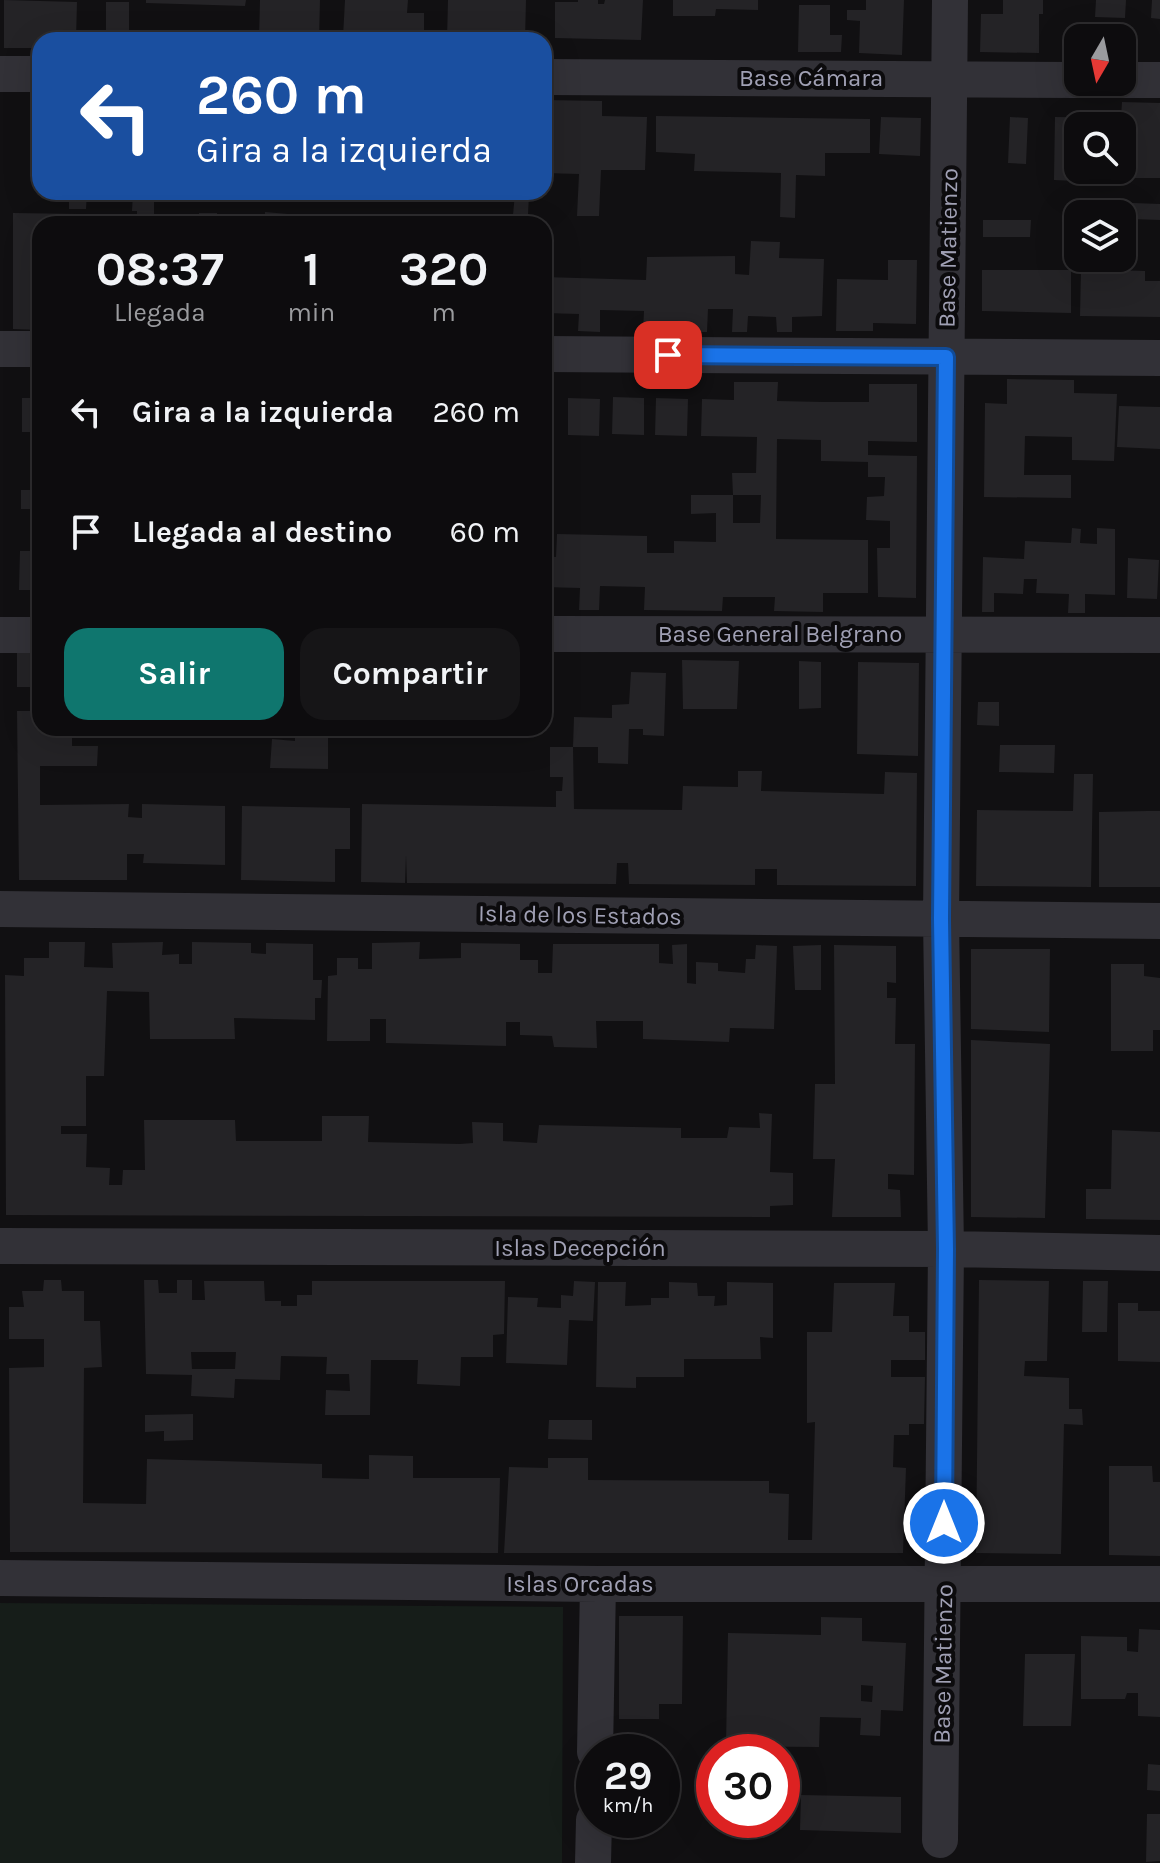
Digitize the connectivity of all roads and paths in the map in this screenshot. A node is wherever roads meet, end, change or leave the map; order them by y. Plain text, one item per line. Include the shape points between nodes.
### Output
1 (950, 0) edge
2 (0, 74) edge
3 (32, 74) edge
4 (552, 77) edge
5 (949, 79) junction
6 (1064, 80) edge
7 (1136, 80) edge
8 (1160, 80) edge
9 (0, 349) edge
10 (32, 349) edge
11 (552, 354) edge
12 (946, 357) junction
13 (1160, 358) edge
14 (552, 634) edge
15 (944, 634) junction
16 (0, 635) edge
17 (32, 635) edge
18 (1160, 635) edge
19 (0, 909) edge
20 (941, 919) junction
21 (1160, 921) edge
22 (0, 1246) edge
23 (946, 1249) junction
24 (1160, 1253) edge
25 (0, 1578) edge
26 (598, 1584) junction
27 (944, 1584) junction
28 (1160, 1584) edge
29 (595, 1734) edge
30 (594, 1838) edge
31 (940, 1840) dead end
32 (594, 1862) edge

1 - 5 street, Base Matienzo
2 - 3 street
4 - 5 street, Base Cámara
5 - 6 street, Base Cámara
5 - 12 street, Base Matienzo
7 - 8 street
9 - 10 street
11 - 12 street
12 - 13 street
12 - 15 street, Base Matienzo
14 - 15 street, Base General Belgrano
15 - 18 street, Base General Belgrano
15 - 20 street, Base Matienzo
16 - 17 street
19 - 20 street, Isla de los Estados
20 - 21 street, Isla de los Estados
20 - 23 street, Base Matienzo
22 - 23 street, Islas Decepción
23 - 24 street, Islas Decepción
23 - 27 street, Base Matienzo
25 - 26 street, Islas Orcadas
26 - 27 street, Islas Orcadas
26 - 29 street
27 - 28 street, Islas Orcadas
27 - 31 street, Base Matienzo
30 - 32 street

